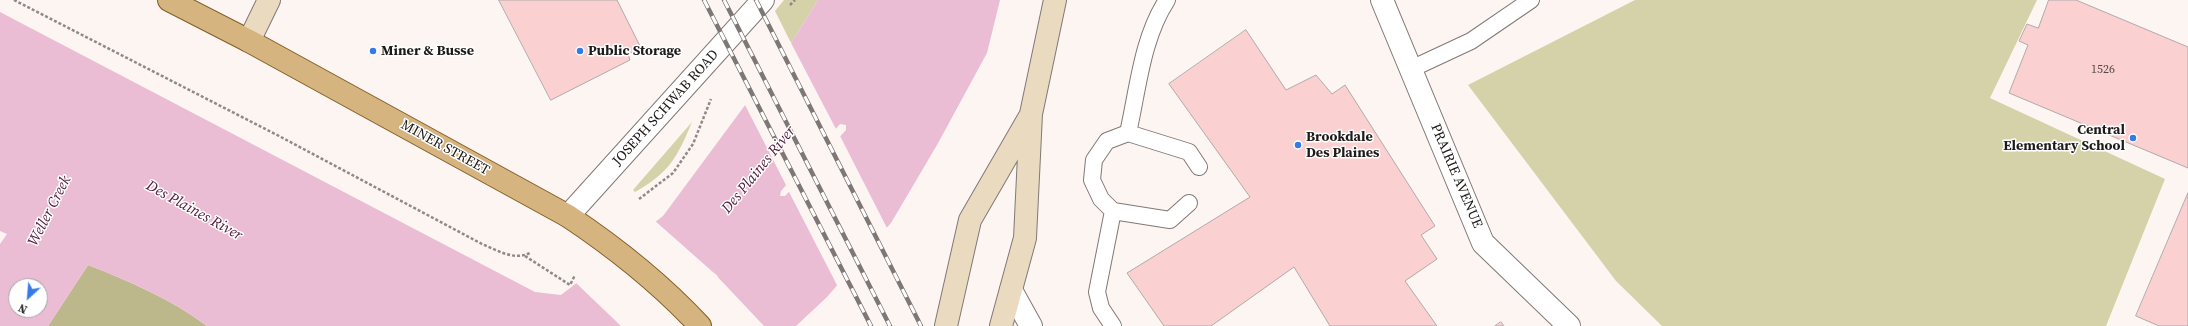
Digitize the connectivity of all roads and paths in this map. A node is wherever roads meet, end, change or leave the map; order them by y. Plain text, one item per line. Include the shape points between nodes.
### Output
1 (14, 0) edge
2 (169, 0) edge
3 (269, 0) edge
4 (763, 0) edge
5 (795, 0) edge
6 (1055, 0) edge
7 (1167, 0) edge
8 (1382, 0) edge
9 (1531, 0) edge
10 (786, 9) dead end
11 (249, 41) junction
12 (1411, 69) junction
13 (713, 96) dead end
14 (1031, 114) junction
15 (1128, 133) junction
16 (1199, 167) dead end
17 (639, 199) dead end
18 (1189, 203) dead end
19 (1113, 211) junction
20 (568, 216) junction
21 (530, 253) dead end
22 (525, 255) junction
23 (576, 275) dead end
24 (1011, 290) junction
25 (700, 326) edge
26 (946, 326) edge
27 (1001, 326) edge
28 (1030, 326) edge
29 (1113, 326) edge
30 (1569, 326) edge

1 - 22 path via 482,244 510,256
2 - 11 main road, MINER STREET
3 - 11 main road
4 - 20 street, JOSEPH SCHWAB ROAD
5 - 10 path
6 - 14 main road
7 - 15 lane via 1158,15 1148,42
8 - 12 street, PRAIRIE AVENUE
9 - 12 lane via 1471,41
11 - 20 main road, MINER STREET
12 - 30 street, PRAIRIE AVENUE via 1483,243
13 - 17 path via 693,144 674,173
14 - 24 main road via 1025,238
14 - 26 main road via 970,220
15 - 16 lane via 1189,152
15 - 19 lane via 1107,141 1094,160 1092,180 1101,199
18 - 19 lane via 1170,220
19 - 29 lane via 1098,292 1101,308
20 - 25 main road, MINER STREET via 614,247
21 - 22 path
22 - 23 path via 570,284
24 - 27 main road
24 - 28 street

